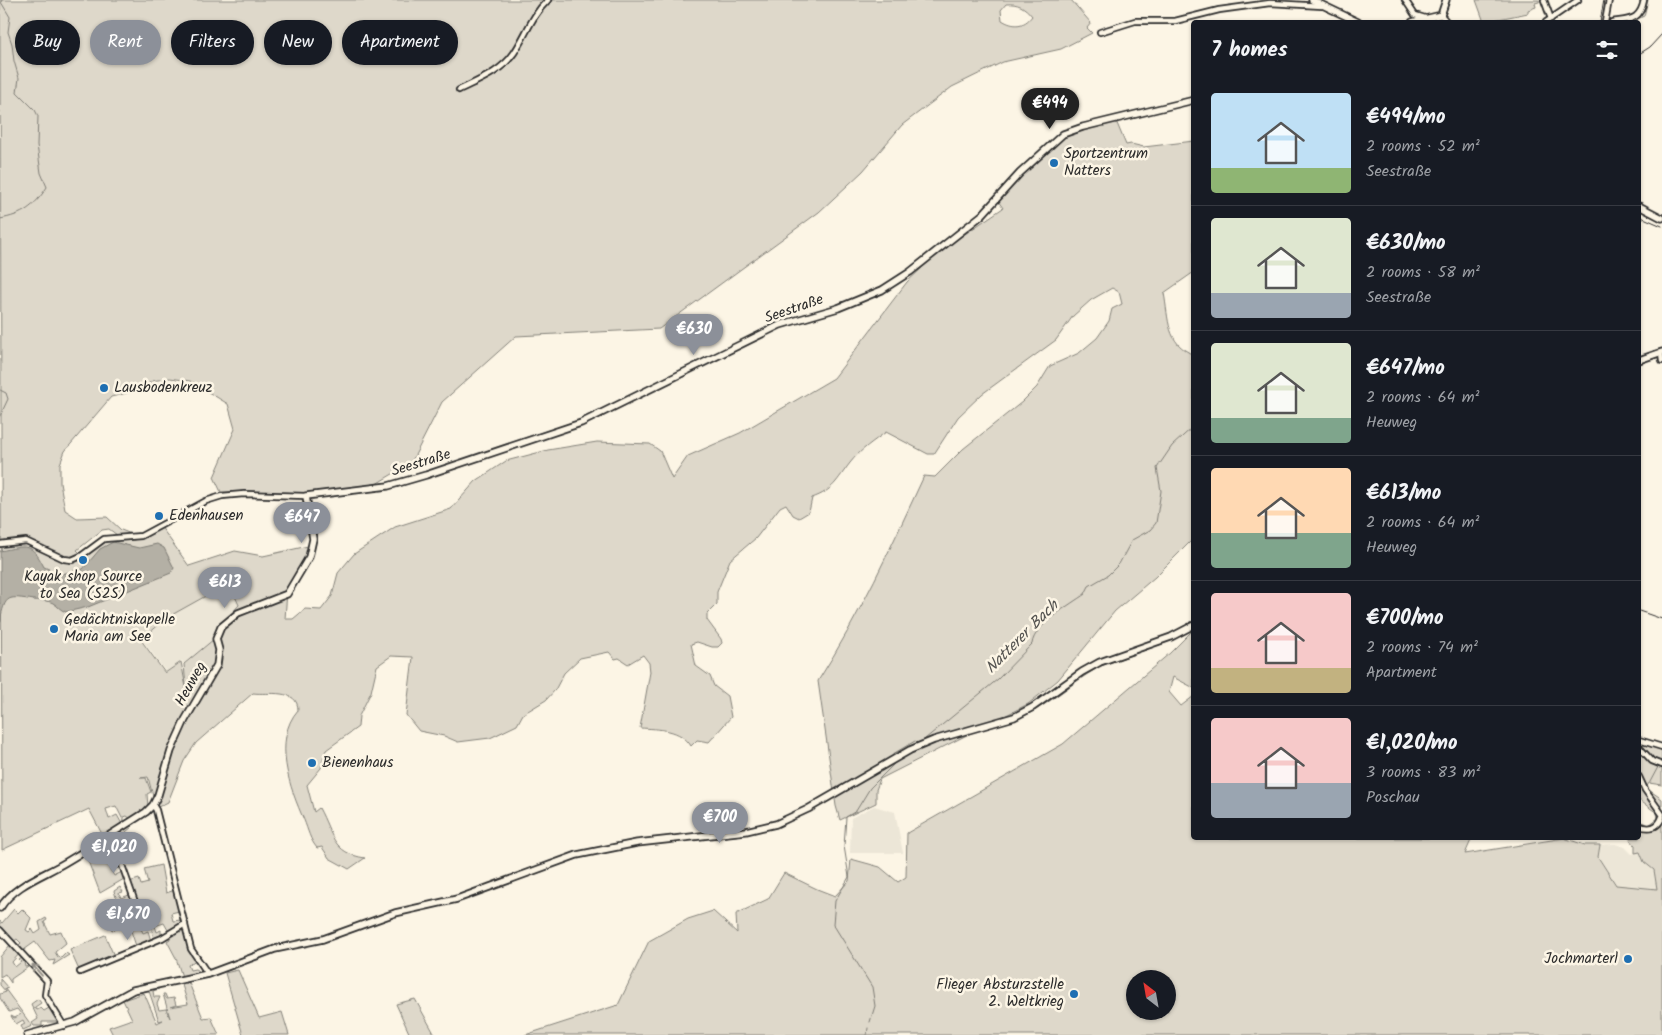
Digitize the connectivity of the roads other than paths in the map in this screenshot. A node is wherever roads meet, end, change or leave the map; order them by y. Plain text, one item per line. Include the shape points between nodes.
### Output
1 (548, 0) edge
2 (1312, 0) edge
3 (1406, 0) edge
4 (1446, 0) edge
5 (1544, 0) edge
6 (1578, 0) edge
7 (1609, 0) edge
8 (1644, 0) edge
9 (1322, 6) junction
10 (1441, 15) junction
11 (1431, 19) junction
12 (1354, 20) edge
13 (1425, 20) edge
14 (1445, 20) edge
15 (1549, 20) edge
16 (1550, 20) edge
17 (1606, 20) edge
18 (1621, 20) edge
19 (1100, 32) dead end
20 (459, 90) dead end
21 (1191, 101) edge
22 (1641, 207) edge
23 (1662, 218) edge
24 (1661, 352) edge
25 (1641, 359) edge
26 (1662, 361) edge
27 (306, 496) junction
28 (0, 544) edge
29 (1191, 627) edge
30 (1641, 741) edge
31 (1662, 747) edge
32 (1641, 750) edge
33 (1662, 765) edge
34 (1641, 781) edge
35 (153, 805) junction
36 (1662, 816) edge
37 (1641, 826) edge
38 (110, 834) junction
39 (0, 908) edge
40 (114, 913) dead end
41 (185, 924) junction
42 (0, 930) edge
43 (80, 972) dead end
44 (208, 974) junction
45 (64, 1026) junction
46 (27, 1035) edge

1 - 20 street via 506,63
2 - 9 street
3 - 11 street via 1415,15
4 - 10 street
5 - 15 street
6 - 16 street
7 - 17 street
8 - 18 street via 1638,16
9 - 12 street
9 - 19 street via 1270,3 1219,10 1175,21 1135,21
10 - 11 street
10 - 14 street
11 - 13 street
21 - 27 street, Seestraße via 1083,126 1059,137 1020,172 982,215 882,290 838,308 780,325 580,423 388,486
22 - 23 street
24 - 25 street
24 - 26 street
27 - 28 street via 222,496 135,538 104,539 72,560 26,541
27 - 35 street, Heuweg via 313,539 309,557 287,594 238,613 220,627 216,639 219,650 217,665 185,720
29 - 44 street via 1100,662 1014,717 939,738 910,750 776,824 746,831 637,842 577,855 465,896 394,913
30 - 31 street
32 - 33 street via 1653,762
34 - 36 street
35 - 38 street
35 - 41 street
36 - 37 street via 1654,827
38 - 39 street via 8,896
38 - 40 street via 135,902
41 - 43 street via 162,938
41 - 44 street via 191,949
45 -> 42 street via 45,996 47,982
44 - 45 street via 133,990
45 - 46 street

